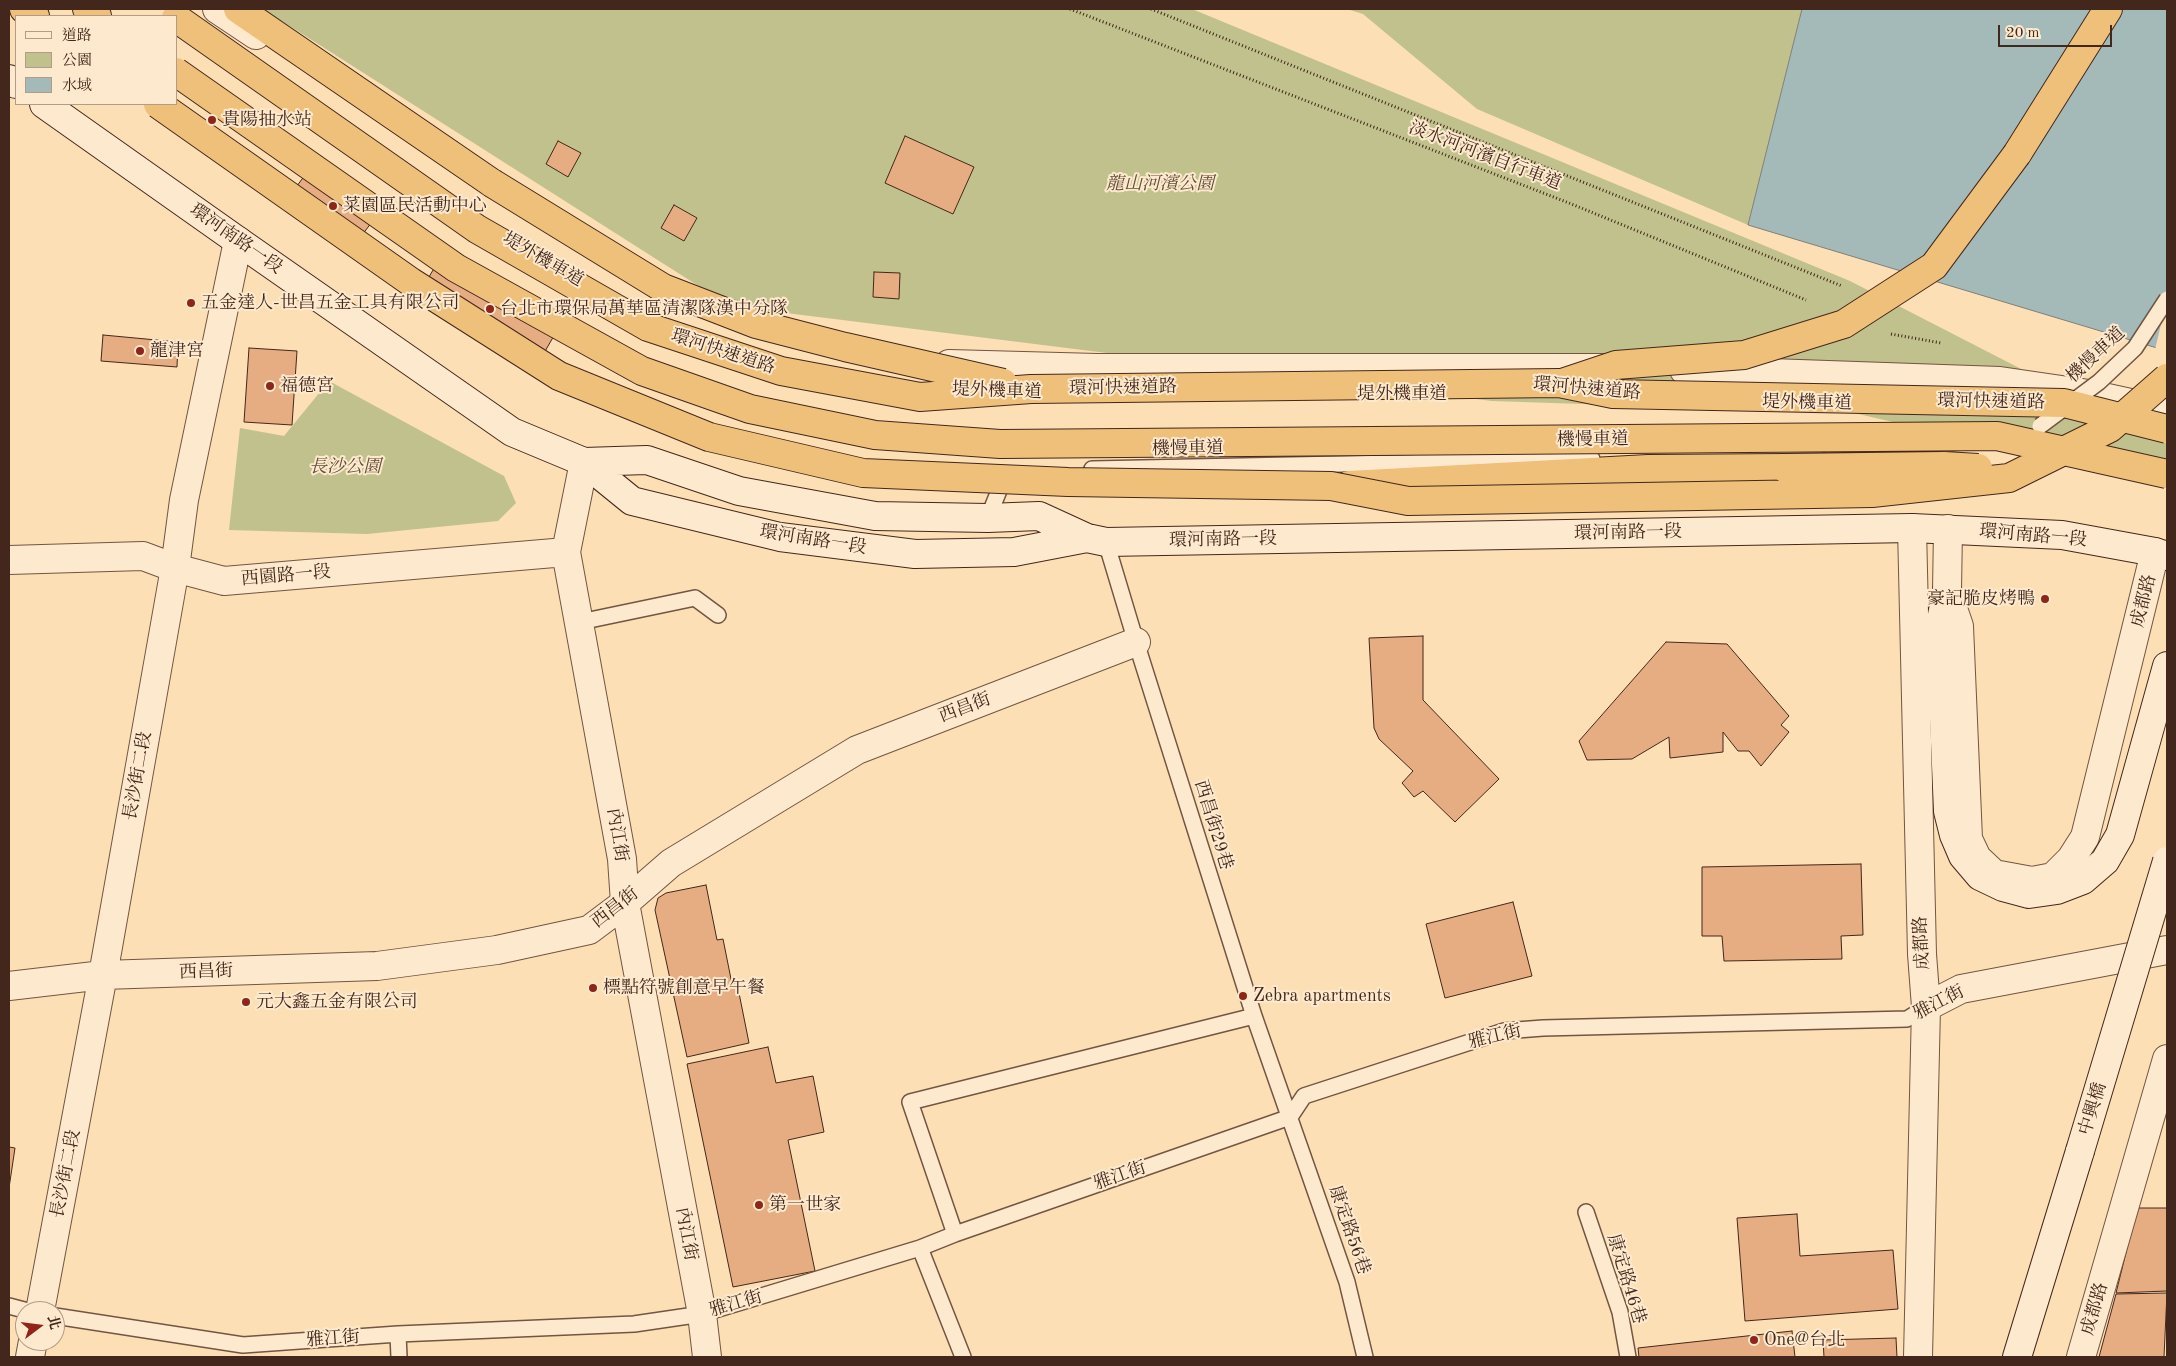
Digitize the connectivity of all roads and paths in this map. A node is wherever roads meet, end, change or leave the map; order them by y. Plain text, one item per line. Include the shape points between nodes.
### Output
1 (217, 9) edge
2 (238, 9) edge
3 (1070, 9) edge
4 (1151, 9) edge
5 (2108, 9) edge
6 (178, 18) edge
7 (178, 19) edge
8 (178, 73) edge
9 (45, 105) edge
10 (159, 105) edge
11 (238, 241) junction
12 (1847, 291) dead end
13 (2167, 299) edge
14 (1815, 304) dead end
15 (2167, 378) edge
16 (1559, 383) junction
17 (1031, 389) junction
18 (2167, 411) edge
19 (2167, 430) edge
20 (584, 462) junction
21 (2167, 474) edge
22 (1331, 486) junction
23 (2167, 489) edge
24 (988, 518) junction
25 (1912, 528) junction
26 (1948, 530) junction
27 (1097, 540) junction
28 (566, 552) junction
29 (2161, 554) edge
30 (9, 560) edge
31 (175, 568) junction
32 (1947, 591) junction
33 (718, 615) dead end
34 (580, 622) junction
35 (1136, 642) junction
36 (2167, 666) edge
37 (2167, 861) edge
38 (625, 903) junction
39 (2167, 950) edge
40 (103, 975) junction
41 (9, 986) edge
42 (1926, 1007) junction
43 (1254, 1016) junction
44 (2167, 1059) edge
45 (1290, 1117) junction
46 (1586, 1212) dead end
47 (955, 1234) junction
48 (920, 1248) junction
49 (42, 1301) edge
50 (702, 1314) junction
51 (65, 1318) edge
52 (398, 1334) junction
53 (244, 1351) edge
54 (399, 1357) edge
55 (707, 1357) edge
56 (962, 1357) edge
57 (1365, 1357) edge
58 (1628, 1357) edge
59 (1918, 1357) edge
60 (2017, 1357) edge
61 (2081, 1357) edge

1 - 18 street, 堤外機車道 via 494,199 664,298 792,344 914,364 1097,368 1623,368 2000,381 2089,394
2 - 17 highway, bridge via 492,183 663,288 756,324
3 - 14 path, 淡水河河濱自行車道 via 1569,203
4 - 12 path via 1840,284
5 - 16 highway, bridge via 2016,154 1934,266 1844,324 1744,355 1616,365
6 - 19 street, 堤外機車道 via 480,224 652,322 783,368 904,389 1094,394 1626,394 1782,404 1902,403 2088,415
7 - 17 highway, 環河快速道路, bridge via 477,229 648,327 781,371 920,397
8 - 21 highway, 環河快速道路, bridge via 456,268 642,371 750,409 875,435 1000,444 1997,436
9 - 11 street, 環河南路一段
10 - 22 highway, bridge via 411,282 559,376 709,437 864,473 1068,482
11 - 20 street, 環河南路一段 via 512,432
11 - 31 street, 長沙街二段 via 184,500
13 - 24 lane, 機慢車道, bridge via 2135,348 2099,382 2040,426 1986,445 1876,453 1022,470 1002,483
15 - 22 highway, bridge via 2110,428 2009,478 1872,493 1408,501
16 - 17 highway, 環河快速道路, bridge
16 - 19 highway, 環河快速道路, bridge via 1613,394 2064,403
20 - 24 street, 環河南路一段 via 647,460 739,491 875,516
20 - 27 street, 環河南路一段 via 632,501 780,537 915,554 1014,552
20 - 28 street, 內江街
22 - 23 highway, bridge via 1648,469 1944,466 2094,473
24 - 27 street, 環河南路一段 via 1039,516
25 - 26 street, 環河南路一段
25 - 27 street, 環河南路一段
25 - 42 street, 成都路
26 - 29 street, 環河南路一段 via 2062,535
26 - 32 street, 成都路
27 - 35 lane, 西昌街29巷
28 - 31 street, 西園路一段 via 224,581
28 - 34 street, 內江街
29 - 32 street, 成都路 via 2084,837 2071,860 2053,877 2032,881 1994,874 1977,858 1968,839 1959,626
30 - 31 street, 西園路一段 via 143,556
31 - 40 street, 長沙街二段
32 - 36 street via 1940,625 1948,811 1963,856 1980,876 2003,887 2029,894 2057,890 2083,880 2105,861 2120,835
33 - 34 lane via 695,598
34 - 38 street, 內江街 via 622,859
35 - 38 street, 西昌街 via 857,750 671,863
35 - 43 lane, 西昌街29巷
37 - 60 street, 中興橋, bridge
38 - 40 street, 西昌街 via 589,930 497,950 378,966
38 - 50 street, 內江街
39 - 42 street, 雅江街 via 1961,989
40 - 41 street, 西昌街
40 - 49 street, 長沙街二段
42 - 45 lane, 雅江街 via 1908,1019 1504,1031 1304,1096
42 - 59 street, 成都路
43 - 45 lane, 西昌街29巷
43 - 47 lane via 910,1102
44 - 61 street, 成都路
45 - 47 lane, 雅江街
45 - 57 lane, 康定路56巷 via 1348,1282
46 - 58 lane, 康定路46巷 via 1620,1312
47 - 48 lane, 雅江街
48 - 50 lane, 雅江街
48 - 56 lane
50 - 52 lane, 雅江街 via 634,1324
50 - 55 street, 內江街
51 - 53 lane, 雅江街
52 - 53 lane, 雅江街
52 - 54 lane

